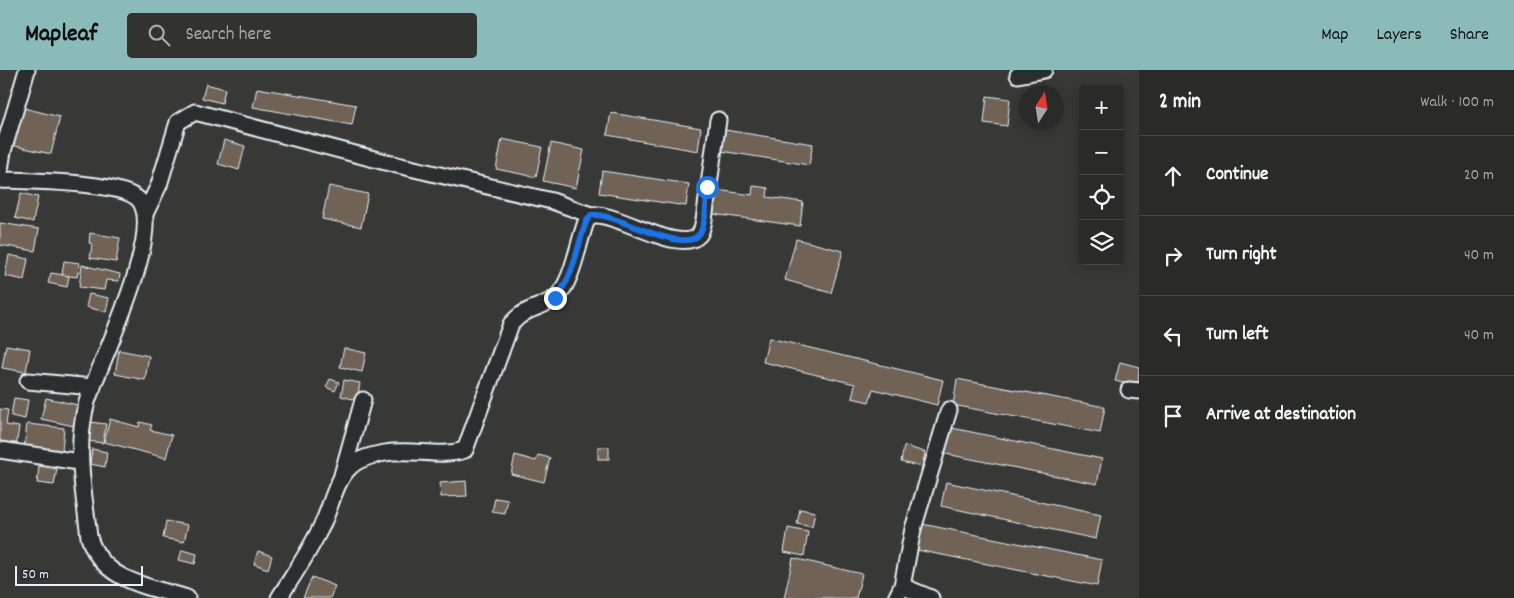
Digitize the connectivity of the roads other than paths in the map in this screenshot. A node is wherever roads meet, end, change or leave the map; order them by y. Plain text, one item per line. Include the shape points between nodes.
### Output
1 (27, 70) edge
2 (1044, 70) edge
3 (1018, 74) dead end
4 (718, 120) dead end
5 (0, 170) edge
6 (0, 180) edge
7 (146, 212) junction
8 (591, 215) junction
9 (28, 381) dead end
10 (93, 387) junction
11 (363, 400) dead end
12 (949, 410) dead end
13 (0, 450) edge
14 (79, 462) junction
15 (341, 479) junction
16 (899, 592) edge
17 (185, 598) edge
18 (279, 598) edge
19 (931, 598) edge

1 - 5 street
2 - 3 street
4 - 8 street via 700,234 682,241 608,216
6 - 7 street via 91,185 128,193 139,200
7 - 8 street via 159,185 178,122 195,112 397,165 552,200
7 - 10 street via 142,244 123,312
8 - 15 street via 562,290 546,303 526,310 511,324 465,450 440,454 388,452 366,457 350,467
9 - 10 street
10 - 14 street via 87,402
11 - 15 street
12 - 16 street via 913,529
13 - 14 street
14 - 17 street via 89,537 98,558 114,574 128,581
15 - 18 street via 323,524
16 - 19 street

